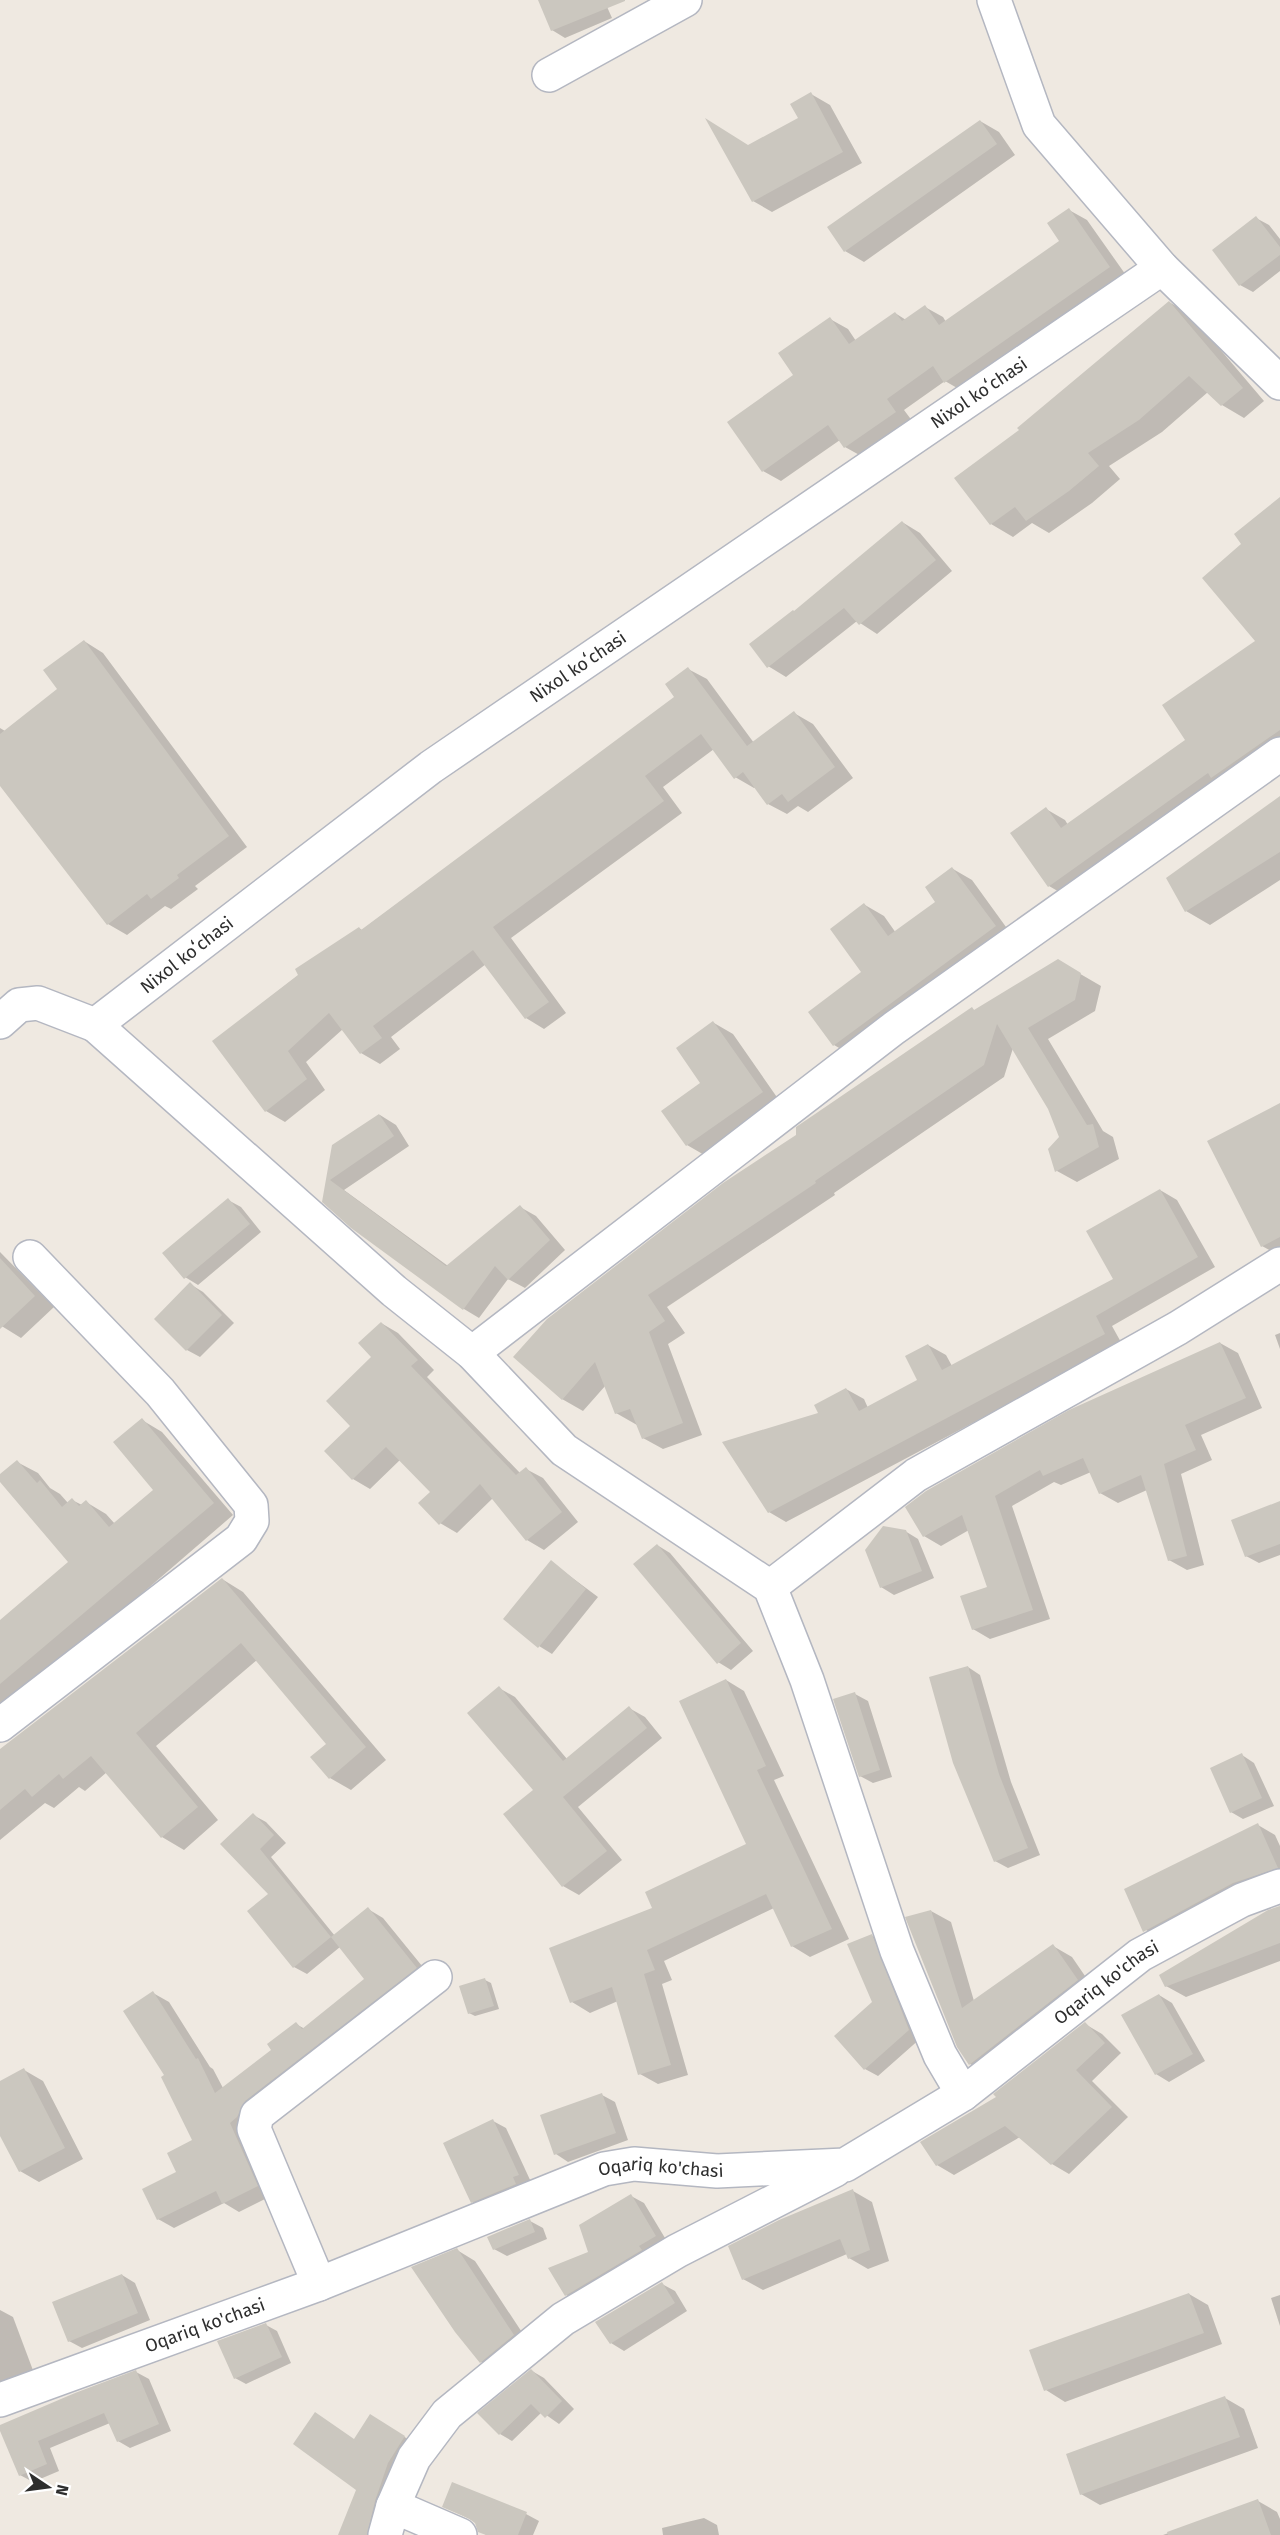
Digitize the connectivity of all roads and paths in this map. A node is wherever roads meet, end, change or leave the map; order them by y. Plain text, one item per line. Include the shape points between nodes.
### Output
1 (685, 0) edge
2 (994, 0) edge
3 (549, 75) dead end
4 (1162, 268) junction
5 (1280, 383) edge
6 (1280, 754) edge
7 (0, 1022) edge
8 (95, 1025) junction
9 (30, 1257) dead end
10 (1280, 1264) edge
11 (472, 1353) junction
12 (771, 1587) junction
13 (0, 1725) edge
14 (1280, 1886) edge
15 (435, 1977) dead end
16 (963, 2094) junction
17 (845, 2165) junction
18 (319, 2284) junction
19 (0, 2400) edge
20 (389, 2520) edge
21 (460, 2535) edge

1 - 3 street
2 - 4 street via 1039,125
4 - 5 street
4 - 8 street, Nixol koʻchasi via 430,767
6 - 11 street via 894,1028
7 - 8 street via 19,1005 38,1003
8 - 11 street via 394,1291
9 - 13 street via 160,1392 251,1504 252,1521 241,1539
10 - 12 street via 1178,1328 916,1475
11 - 12 street via 564,1450
12 - 16 street via 807,1680 897,1951 940,2055
14 - 16 street, Oqariq ko'chasi via 1242,1900 1140,1955
15 - 18 street via 257,2115 254,2129
16 - 17 street, Oqariq ko'chasi
17 - 18 street, Oqariq ko'chasi via 717,2171 634,2164 604,2169
17 - 20 street via 677,2251 563,2319 447,2414 414,2458
18 - 19 street, Oqariq ko'chasi
20 - 21 street

